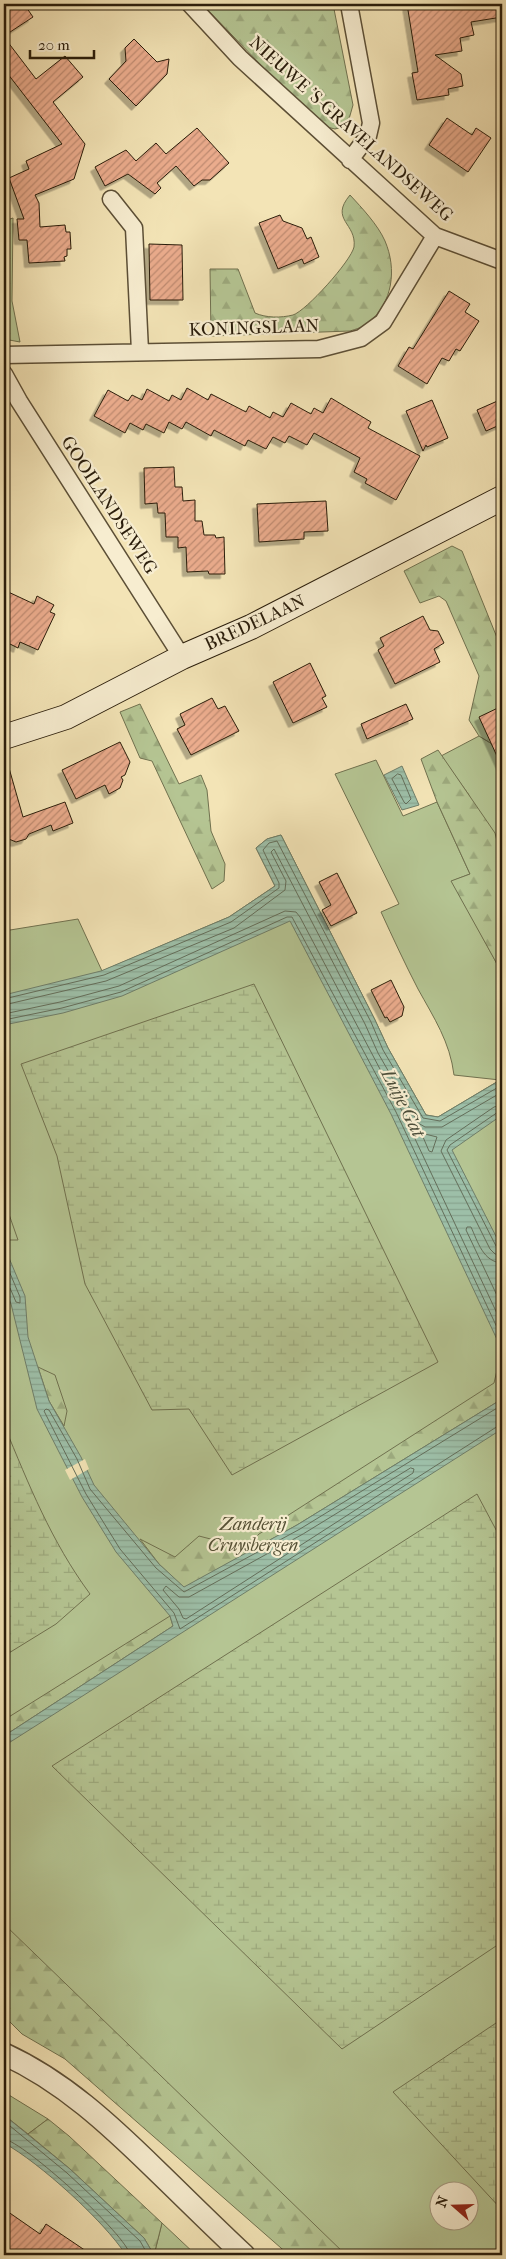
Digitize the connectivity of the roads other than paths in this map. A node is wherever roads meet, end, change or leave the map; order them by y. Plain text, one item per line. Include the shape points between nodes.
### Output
1 (190, 4) edge
2 (349, 4) edge
3 (350, 160) junction
4 (111, 199) dead end
5 (435, 236) junction
6 (502, 261) edge
7 (140, 351) junction
8 (4, 355) edge
9 (4, 374) edge
10 (502, 498) edge
11 (182, 657) junction
12 (4, 737) edge
13 (4, 2054) edge
14 (244, 2255) edge

1 - 3 street, NIEUWE 'S-GRAVELANDSEWEG via 240,58
2 - 3 street via 371,123 368,136
3 - 5 street, NIEUWE 'S-GRAVELANDSEWEG
4 - 7 street via 134,228
5 - 6 street, NIEUWE 'S-GRAVELANDSEWEG
5 - 7 street, KONINGSLAAN via 383,322 362,338 319,349
7 - 8 street, KONINGSLAAN
9 - 11 street, GOOILANDSEWEG via 18,401
10 - 11 main road, BREDELAAN via 251,627
11 - 12 main road, BREDELAAN via 66,717
13 - 14 street via 65,2089 107,2124

